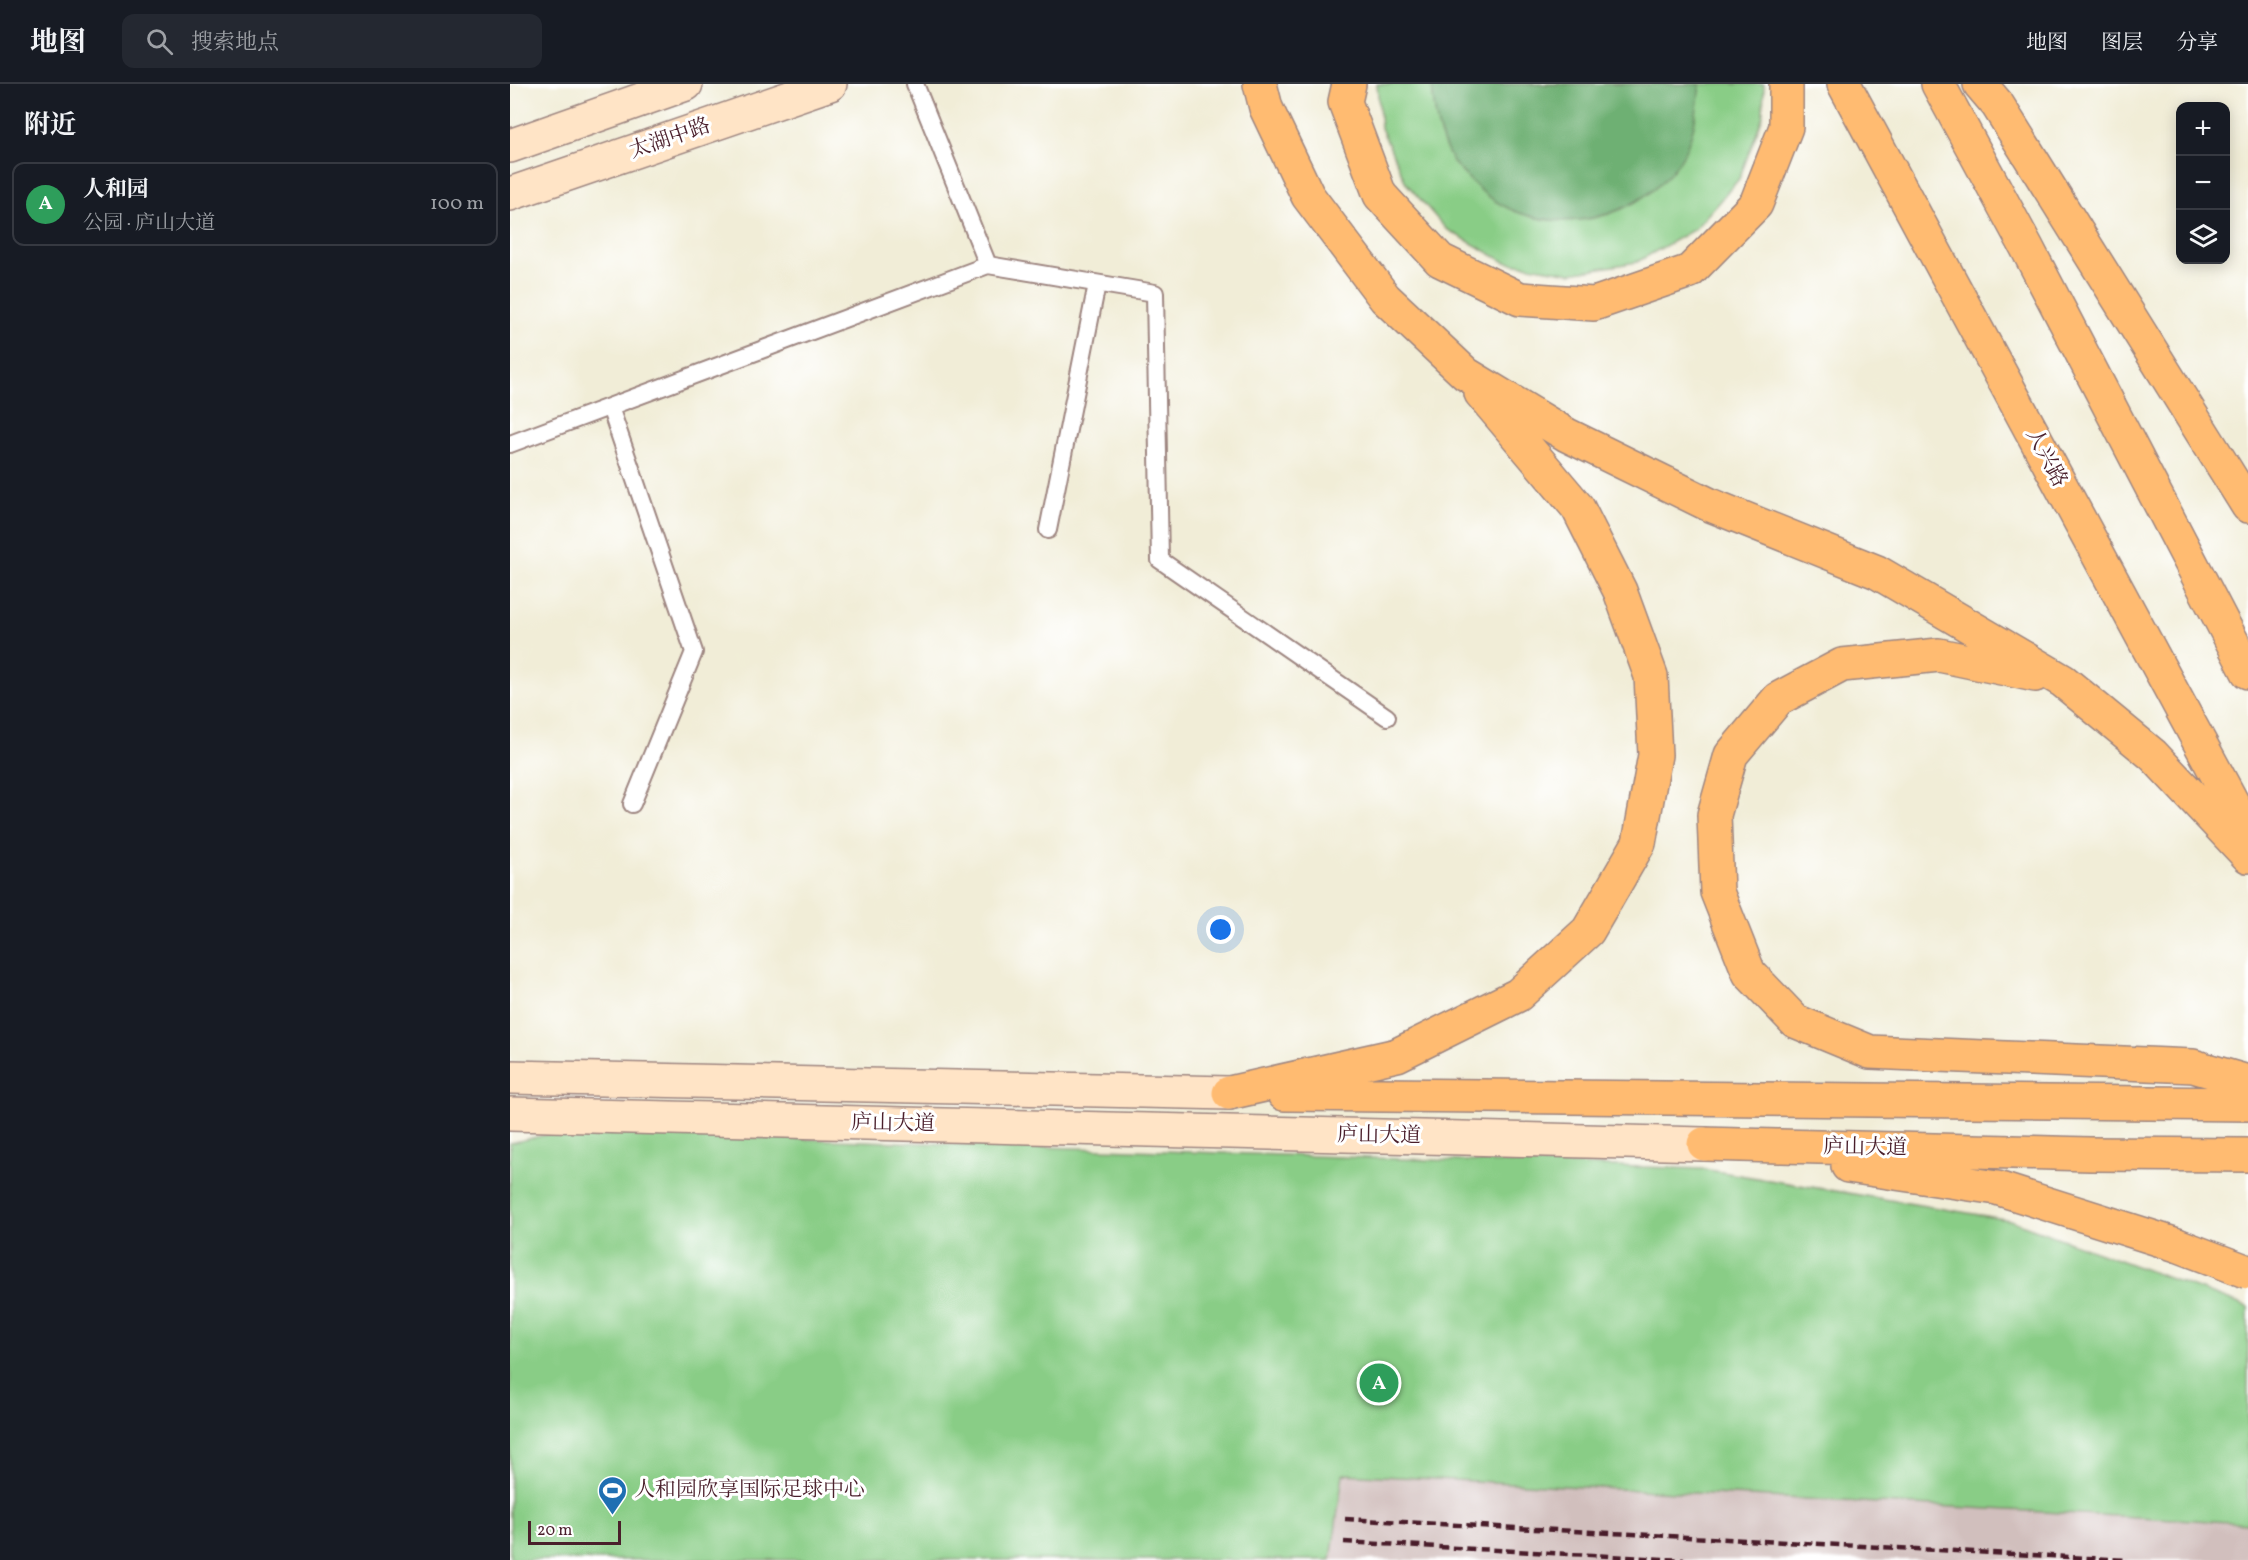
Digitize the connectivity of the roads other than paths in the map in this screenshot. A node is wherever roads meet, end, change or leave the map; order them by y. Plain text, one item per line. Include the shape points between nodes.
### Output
1 (686, 84) edge
2 (830, 84) edge
3 (915, 84) edge
4 (1260, 84) edge
5 (1349, 84) edge
6 (1786, 84) edge
7 (1844, 84) edge
8 (1938, 84) edge
9 (1980, 84) edge
10 (510, 146) edge
11 (510, 194) edge
12 (988, 265) junction
13 (1097, 284) junction
14 (1466, 374) junction
15 (610, 407) junction
16 (510, 444) edge
17 (2248, 506) edge
18 (1048, 530) dead end
19 (2248, 672) edge
20 (2063, 681) junction
21 (1387, 717) dead end
22 (632, 804) dead end
23 (2248, 832) edge
24 (2248, 856) edge
25 (510, 1077) edge
26 (2248, 1082) edge
27 (1229, 1093) junction
28 (2248, 1104) edge
29 (510, 1114) edge
30 (556, 1115) junction
31 (510, 1127) edge
32 (1704, 1144) junction
33 (2248, 1155) edge
34 (2248, 1272) edge

1 - 10 main road
2 - 11 main road, 太湖中路
3 - 12 lane
4 - 14 main road via 1266,108 1308,196 1385,298
5 - 6 main road via 1345,102 1380,195 1440,260 1520,299 1594,304 1690,271 1756,204 1786,127
7 - 23 main road, 人兴路
8 - 19 main road
9 - 17 main road via 1997,104
12 - 13 lane
12 - 15 lane
13 - 18 lane
13 - 21 lane via 1155,293 1160,560
14 - 20 main road via 1567,435 1708,504 1877,572
14 - 27 main road via 1578,508 1620,591 1651,676 1655,755 1639,843 1588,931 1518,995 1396,1055
15 - 16 lane
15 - 22 lane via 694,652
20 - 24 main road via 2153,755
20 - 26 main road via 1939,655 1842,665 1778,699 1731,755 1714,815 1717,892 1749,973 1795,1022 1870,1052 2193,1066
25 - 27 main road, 庐山大道
27 - 28 main road, 庐山大道
29 - 30 main road, 庐山大道
30 - 31 main road
30 - 32 main road, 庐山大道
32 - 33 main road, 庐山大道
32 - 34 main road, bridge via 1997,1188 2177,1245

